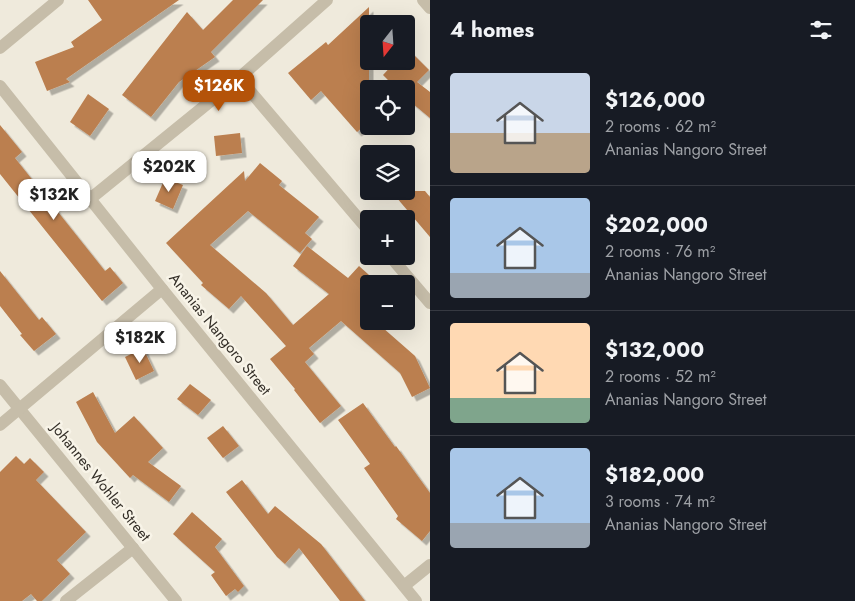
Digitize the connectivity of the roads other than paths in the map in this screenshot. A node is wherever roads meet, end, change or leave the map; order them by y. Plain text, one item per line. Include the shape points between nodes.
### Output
1 (58, 0) edge
2 (327, 0) edge
3 (423, 0) edge
4 (430, 8) edge
5 (0, 48) edge
6 (239, 78) junction
7 (0, 86) edge
8 (90, 199) junction
9 (360, 220) edge
10 (398, 265) edge
11 (162, 289) junction
12 (430, 303) edge
13 (0, 385) edge
14 (20, 409) junction
15 (0, 425) edge
16 (133, 548) junction
17 (430, 565) edge
18 (404, 586) junction
19 (66, 601) edge
20 (176, 601) edge
21 (416, 601) edge

1 - 5 street
2 - 6 street
3 - 4 street
6 - 8 street
6 - 9 street
7 - 8 street, Ananias Nangoro Street
8 - 11 street, Ananias Nangoro Street
10 - 12 street
11 - 14 street
11 - 18 street, Ananias Nangoro Street
13 - 14 street, Johannes Wohler Street
14 - 15 street
14 - 16 street, Johannes Wohler Street
16 - 19 street
16 - 20 street, Johannes Wohler Street
17 - 18 street
18 - 21 street, Ananias Nangoro Street

